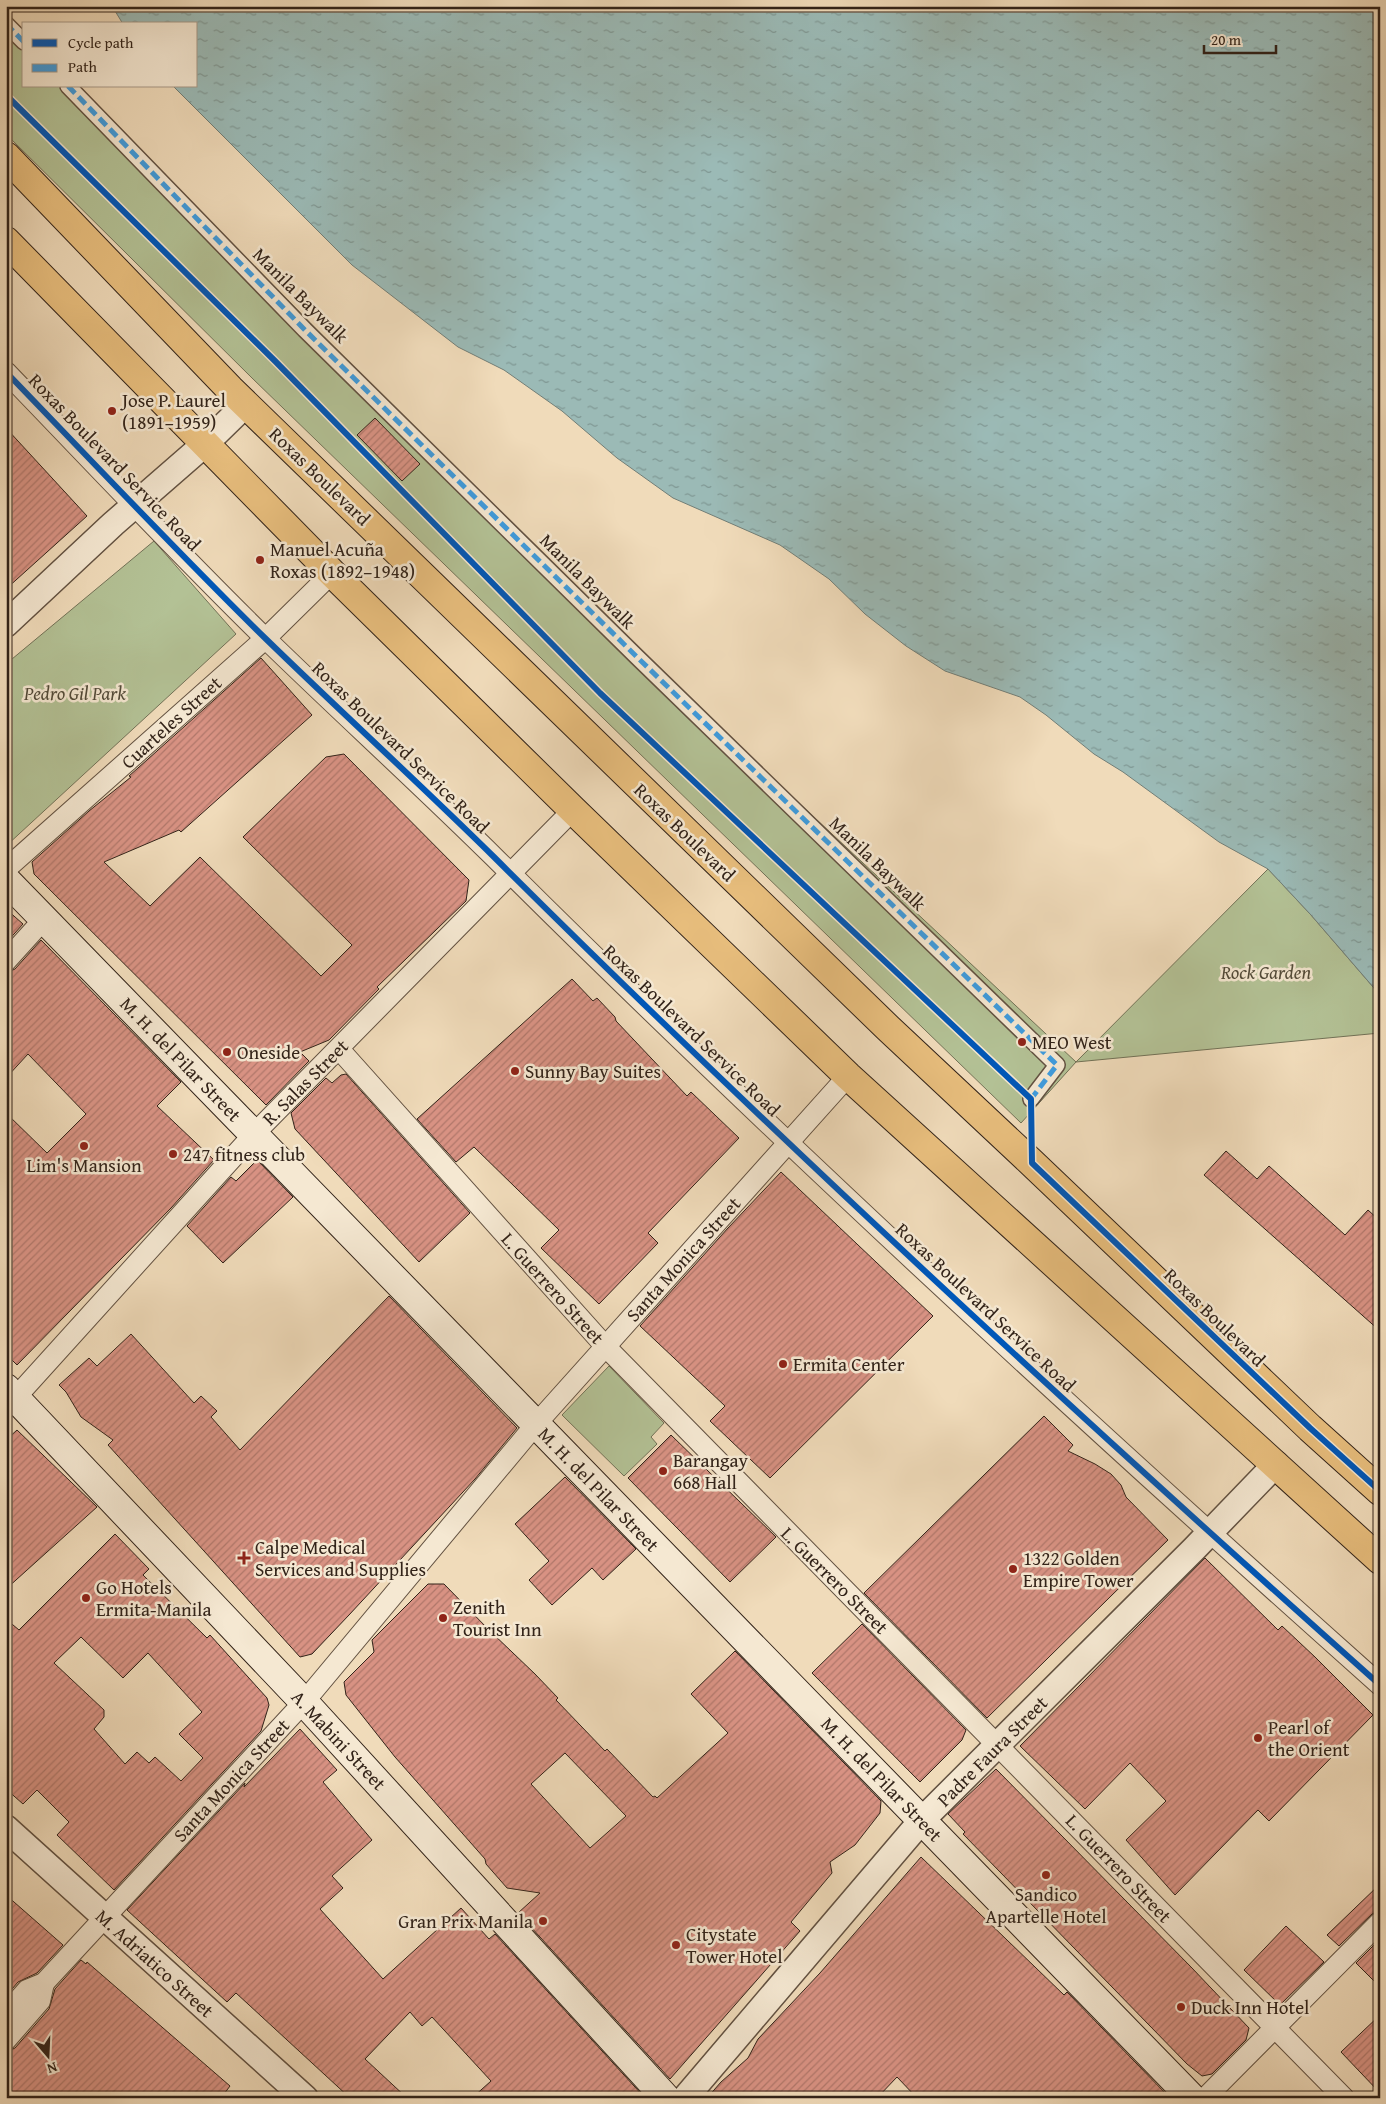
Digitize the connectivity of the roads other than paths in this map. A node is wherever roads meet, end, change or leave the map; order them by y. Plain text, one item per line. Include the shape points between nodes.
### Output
1 (6, 24) edge
2 (22, 40) edge
3 (70, 88) edge
4 (6, 156) edge
5 (6, 241) edge
6 (6, 372) edge
7 (246, 404) junction
8 (206, 443) junction
9 (134, 505) junction
10 (332, 573) junction
11 (6, 624) edge
12 (266, 638) junction
13 (573, 810) junction
14 (6, 869) edge
15 (511, 875) junction
16 (6, 880) edge
17 (44, 919) junction
18 (6, 961) edge
19 (339, 1048) junction
20 (848, 1076) junction
21 (1031, 1099) dead end
22 (254, 1134) junction
23 (787, 1144) junction
24 (605, 1346) junction
25 (10, 1398) edge
26 (536, 1424) junction
27 (1276, 1464) junction
28 (1380, 1492) edge
29 (1209, 1534) junction
30 (1380, 1560) edge
31 (1380, 1685) edge
32 (304, 1702) junction
33 (998, 1745) junction
34 (922, 1820) junction
35 (6, 1828) edge
36 (104, 1917) junction
37 (1380, 1922) edge
38 (44, 1983) junction
39 (6, 2014) edge
40 (1276, 2028) junction
41 (6, 2040) edge
42 (305, 2098) edge
43 (666, 2098) edge
44 (685, 2098) edge
45 (1192, 2098) edge
46 (1205, 2098) edge
47 (1344, 2098) edge

1 - 2 street
3 - 21 street, Manila Baywalk via 312,337 1057,1065
4 - 7 highway, Roxas Boulevard
5 - 8 highway
6 - 9 street, Roxas Boulevard Service Road
7 - 8 street
7 - 28 highway, Roxas Boulevard via 888,1028
8 - 9 street
8 - 10 highway
9 - 11 street
9 - 12 street, Roxas Boulevard Service Road
10 - 12 street, Cuarteles Street
10 - 13 highway
12 - 14 street, Cuarteles Street
12 - 15 street, Roxas Boulevard Service Road
13 - 15 street, R. Salas Street
13 - 20 highway
15 - 19 street, R. Salas Street
15 - 23 street, Roxas Boulevard Service Road
16 - 17 main road, M. H. del Pilar Street
17 - 18 street
17 - 22 main road, M. H. del Pilar Street
19 - 22 street, R. Salas Street
19 - 24 street, L. Guerrero Street
20 - 23 street, Santa Monica Street
20 - 27 highway
22 - 25 street, R. Salas Street
22 - 26 main road, M. H. del Pilar Street
23 - 24 street, Santa Monica Street
23 - 29 street, Roxas Boulevard Service Road
24 - 26 street, Santa Monica Street
24 - 33 street, L. Guerrero Street
25 - 32 main road, A. Mabini Street
26 - 32 street, Santa Monica Street
26 - 34 main road, M. H. del Pilar Street
27 - 29 street, Padre Faura Street
27 - 30 highway
29 - 31 street, Roxas Boulevard Service Road
29 - 33 street, Padre Faura Street
32 - 36 street, Santa Monica Street
32 - 43 main road, A. Mabini Street
33 - 34 street, Padre Faura Street
33 - 40 street, L. Guerrero Street
34 - 44 street, Padre Faura Street
34 - 45 main road, M. H. del Pilar Street
35 - 36 street, M. Adriatico Street
36 - 38 street, Santa Monica Street
36 - 42 street, M. Adriatico Street
37 - 40 street
38 - 39 street, Santa Monica Street via 27,1990
38 - 41 street, Santa Monica Street via 40,2001
40 - 46 street
40 - 47 street, L. Guerrero Street

